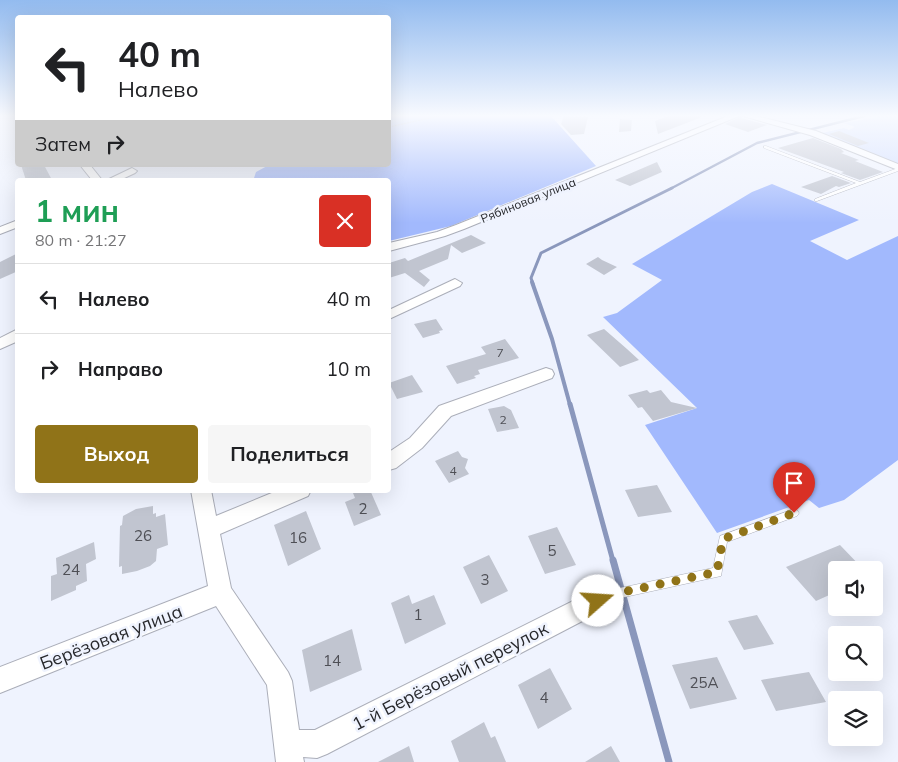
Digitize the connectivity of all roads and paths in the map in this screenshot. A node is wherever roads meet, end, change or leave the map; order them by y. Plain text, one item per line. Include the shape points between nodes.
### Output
1 (647, 152) edge
2 (777, 152) edge
3 (857, 152) edge
4 (87, 167) edge
5 (898, 168) edge
6 (132, 171) dead end
7 (95, 178) edge
8 (116, 178) edge
9 (859, 183) junction
10 (817, 200) dead end
11 (15, 225) edge
12 (0, 231) edge
13 (391, 246) edge
14 (455, 283) dead end
15 (391, 314) edge
16 (15, 336) edge
17 (0, 344) edge
18 (546, 374) dead end
19 (391, 461) edge
20 (202, 493) edge
21 (295, 493) edge
22 (794, 513) dead end
23 (209, 529) junction
24 (622, 592) joint
25 (222, 594) junction
26 (0, 680) edge
27 (288, 752) edge

1 - 13 street, Рябиновая улица via 460,227
2 - 9 lane
3 - 5 street
4 - 7 street
5 - 9 lane
6 - 8 street
9 - 10 lane
11 - 12 street
14 - 15 street
16 - 17 street
18 - 19 street via 445,411 416,443
20 - 23 street
21 - 23 street
22 - 24 lane via 723,539 717,572
23 - 25 street
24 - 27 street, 1-й Берёзовый переулок via 317,744
25 - 26 street, Берёзовая улица
25 - 27 street via 279,681

